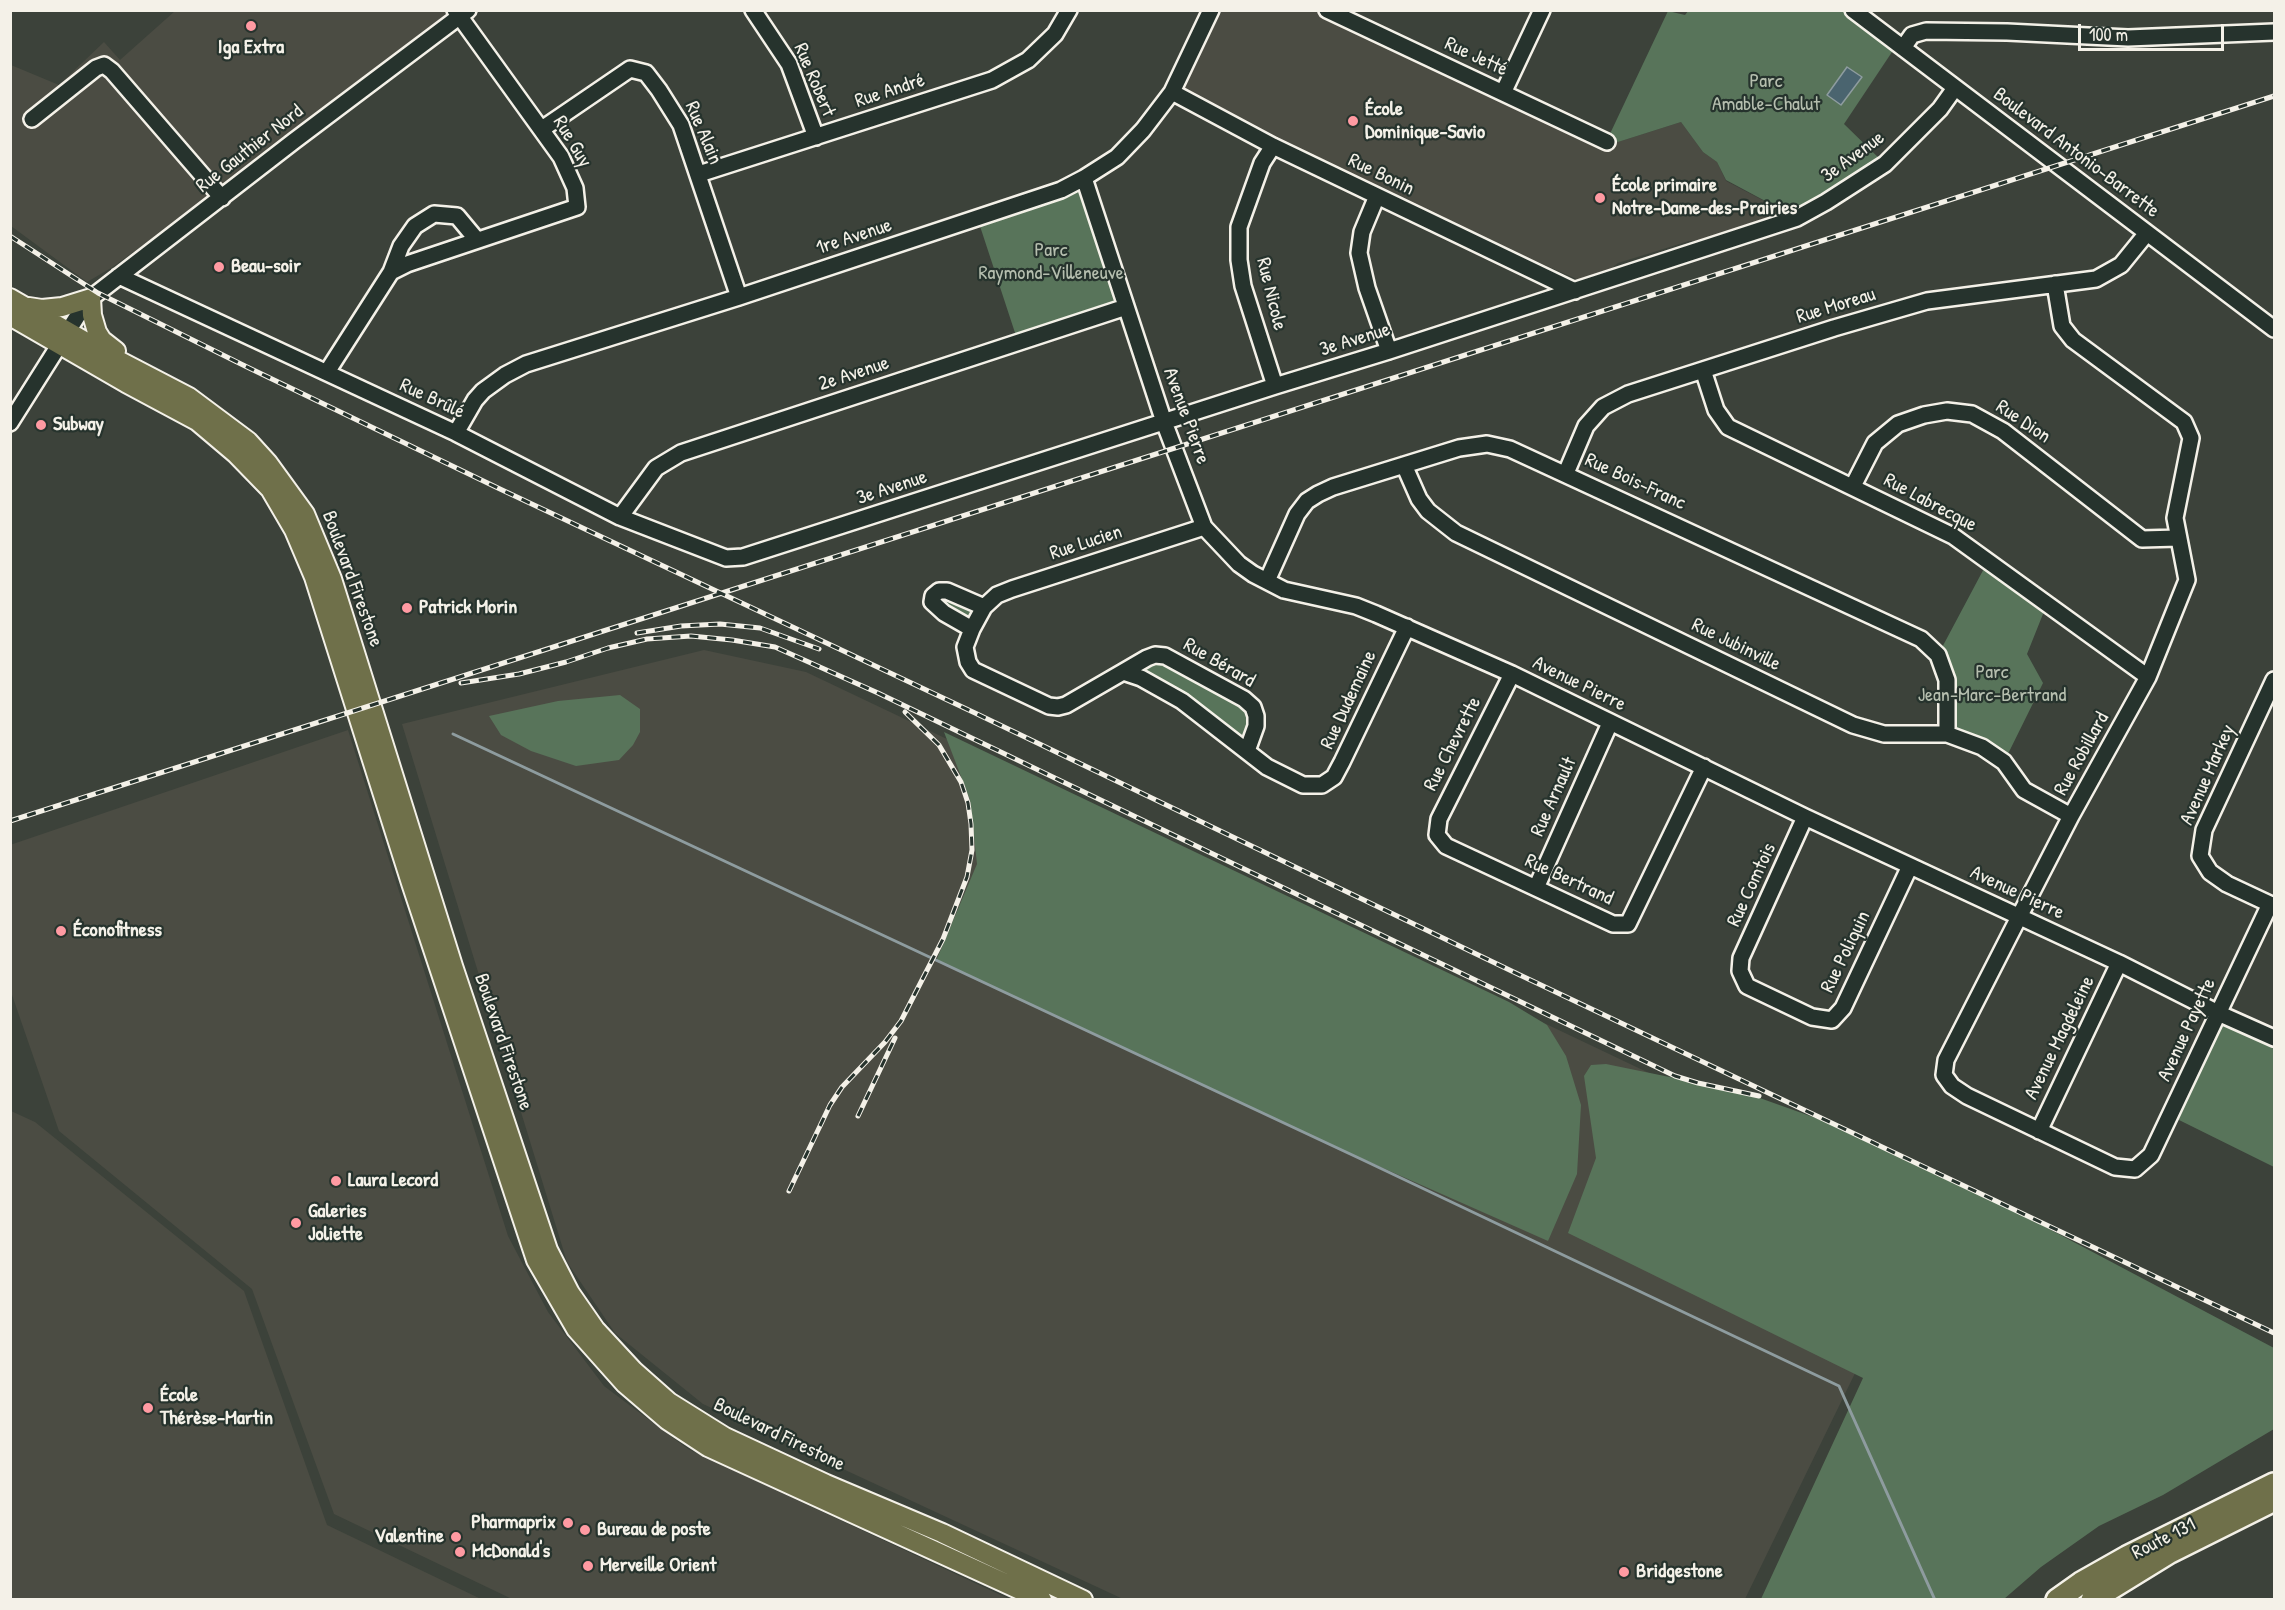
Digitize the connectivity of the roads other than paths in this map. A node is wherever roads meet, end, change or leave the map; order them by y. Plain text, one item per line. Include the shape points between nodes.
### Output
1 (753, 10) edge
2 (1069, 10) edge
3 (1211, 10) edge
4 (1327, 10) edge
5 (1542, 10) edge
6 (1853, 10) edge
7 (461, 13) edge
8 (2274, 32) edge
9 (1903, 48) junction
10 (1955, 88) junction
11 (1172, 92) junction
12 (1503, 93) junction
13 (32, 119) dead end
14 (542, 129) junction
15 (816, 137) junction
16 (1607, 142) dead end
17 (1273, 146) junction
18 (699, 174) junction
19 (1084, 178) junction
20 (1377, 196) junction
21 (222, 198) junction
22 (2147, 233) junction
23 (477, 240) junction
24 (392, 272) junction
25 (119, 276) junction
26 (2055, 284) junction
27 (1575, 291) junction
28 (739, 297) junction
29 (91, 298) junction
30 (15, 307) edge
31 (1126, 307) junction
32 (2274, 329) edge
33 (64, 338) junction
34 (1389, 351) junction
35 (1703, 370) junction
36 (327, 372) junction
37 (156, 380) junction
38 (1275, 386) junction
39 (1164, 422) junction
40 (10, 423) edge
41 (456, 433) junction
42 (1404, 465) junction
43 (1566, 473) junction
44 (1853, 486) junction
45 (620, 517) junction
46 (1204, 527) junction
47 (2178, 538) junction
48 (726, 558) joint
49 (1267, 581) junction
50 (984, 607) junction
51 (1407, 627) junction
52 (972, 629) junction
53 (1123, 672) junction
54 (1512, 674) junction
55 (2148, 677) junction
56 (2272, 688) edge
57 (1610, 723) junction
58 (1947, 734) junction
59 (1247, 751) junction
60 (1704, 767) junction
61 (2071, 816) junction
62 (1805, 817) junction
63 (1437, 835) joint
64 (1910, 866) junction
65 (1536, 888) junction
66 (2272, 905) edge
67 (2019, 917) junction
68 (2119, 963) junction
69 (1740, 971) joint
70 (2218, 1013) junction
71 (2274, 1038) edge
72 (2039, 1131) junction
73 (2135, 1169) joint
74 (2274, 1484) edge
75 (2274, 1500) edge
76 (1042, 1599) edge
77 (1083, 1599) edge
78 (2057, 1599) edge
79 (2092, 1599) edge

1 - 15 street, Rue Robert via 789,64
2 - 15 street, Rue André via 1055,34 1028,60 992,80
3 - 11 street, 1re Avenue
4 - 12 street, Rue Jetté
5 - 12 street
6 - 9 street, Boulevard Antonio-Barrette
7 - 14 street, Rue Guy
7 - 21 street, Rue Gauthier Nord
8 - 9 street via 2128,38 1926,31 1912,35
9 - 10 street, Boulevard Antonio-Barrette
10 - 22 street, Boulevard Antonio-Barrette
10 - 27 street, 3e Avenue via 1940,109 1886,164 1810,212
11 - 17 street, Rue Bonin
11 - 19 street, 1re Avenue via 1117,157
12 - 16 street, Rue Jetté
13 - 21 street via 104,65
14 - 18 street, Rue Alain via 630,69 646,73 681,125
14 - 23 street, Rue Guy via 575,188 577,207
15 - 18 street, Rue André
17 - 20 street, Rue Bonin
17 - 38 street, Rue Nicole via 1262,163 1239,227 1239,261 1243,286
18 - 28 street, Rue Alain
19 - 28 street, 1re Avenue via 1061,190
19 - 31 street, Avenue Pierre
20 - 27 street, Rue Bonin
20 - 34 street via 1362,232 1359,253
21 - 25 street, Rue Gauthier Nord
22 - 26 street, Rue Moreau via 2121,265 2096,279
22 - 32 street, Boulevard Antonio-Barrette
23 - 24 street, Rue Guy
23 - 24 street via 457,216 434,214 415,226 401,246
24 - 36 street
25 - 29 street, Rue Gauthier Nord
25 - 36 street, Rue Brûlé
26 - 35 street, Rue Moreau via 1927,301
26 - 47 street, Rue Robillard via 2062,326 2073,340 2184,422 2191,438 2175,518
27 - 34 street, 3e Avenue
28 - 41 street, 1re Avenue via 526,364 483,391
29 - 30 main road via 52,308
29 - 33 street, Rue Gauthier Nord
29 - 37 main road via 94,326 102,340
30 - 33 main road
31 - 39 street, Avenue Pierre
31 - 45 street, 2e Avenue via 681,453 656,468
33 - 37 main road, Boulevard Firestone
33 - 40 street, Rue Gauthier Nord
33 - 76 main road, Boulevard Firestone via 197,422 236,454 270,489 294,530 314,577 536,1260 576,1329 625,1384 667,1420 708,1447
34 - 38 street, 3e Avenue
35 - 43 street, Rue Moreau via 1628,394 1603,407 1586,426
35 - 44 street, Rue Labrecque via 1716,410 1728,427
36 - 41 street, Rue Brûlé
37 - 77 main road, Boulevard Firestone via 189,397 248,441 289,489 320,546 548,1250 594,1329 669,1402 725,1437
38 - 39 street, 3e Avenue
39 - 46 street, Avenue Pierre
39 - 48 street, 3e Avenue via 743,557
41 - 45 street, Rue Brûlé
42 - 43 street, Rue Bois-Franc via 1486,444 1510,449
42 - 49 street, Rue Bois-Franc via 1333,487 1306,501
42 - 58 street, Rue Jubinville via 1428,511 1456,533 1853,725 1884,734
43 - 58 street, Rue Bois-Franc via 1921,639 1938,655 1947,680
44 - 47 street, Rue Dion via 1875,443 1898,424 1947,411 1972,414 2003,430 2142,539
44 - 55 street, Rue Labrecque via 1953,536
45 - 48 street, Rue Brûlé
46 - 49 street, Avenue Pierre via 1239,564
46 - 50 street, Rue Lucien via 1012,589 997,595
47 - 55 street, Rue Robillard via 2187,580
49 - 51 street, Avenue Pierre via 1302,596 1356,606
50 - 52 street, Rue Lucien
50 - 52 street via 947,591 933,596 935,608
51 - 54 street, Avenue Pierre
51 - 59 street, Rue Dudemaine via 1334,777 1322,785 1303,785
52 - 53 street, Rue Bérard via 965,647 973,670 1049,706 1066,705
53 - 59 street via 1182,701
53 - 59 street, Rue Bérard via 1146,658 1165,656 1244,699 1256,716
54 - 57 street, Avenue Pierre
54 - 63 street, Rue Chevrette via 1439,819
55 - 61 street, Rue Robillard
56 - 66 street, Avenue Markey via 2204,830 2200,856 2210,872 2227,884
57 - 60 street, Avenue Pierre
57 - 65 street, Rue Arnault
58 - 61 street, Rue Jubinville via 1982,747 2004,762 2024,790
60 - 62 street, Avenue Pierre
60 - 65 street, Rue Bertrand via 1628,924 1613,924
61 - 67 street, Rue Robillard
62 - 64 street, Avenue Pierre
62 - 69 street, Rue Comtois via 1741,958
63 - 65 street, Rue Bertrand via 1446,846
64 - 67 street, Avenue Pierre
64 - 69 street, Rue Poliquin via 1843,1008 1832,1020 1812,1017 1747,986
66 - 70 street, Avenue Payette
67 - 68 street, Avenue Pierre
67 - 72 street, Rue Robillard via 1946,1060 1944,1075 1967,1096
68 - 70 street, Avenue Pierre
68 - 72 street, Avenue Magdeleine
70 - 71 street, Avenue Pierre
70 - 73 street, Avenue Payette via 2151,1155
72 - 73 street, Rue Robillard via 2115,1167
74 - 78 highway, Route 131 via 2127,1557
75 - 79 highway, Route 131 via 2170,1552

